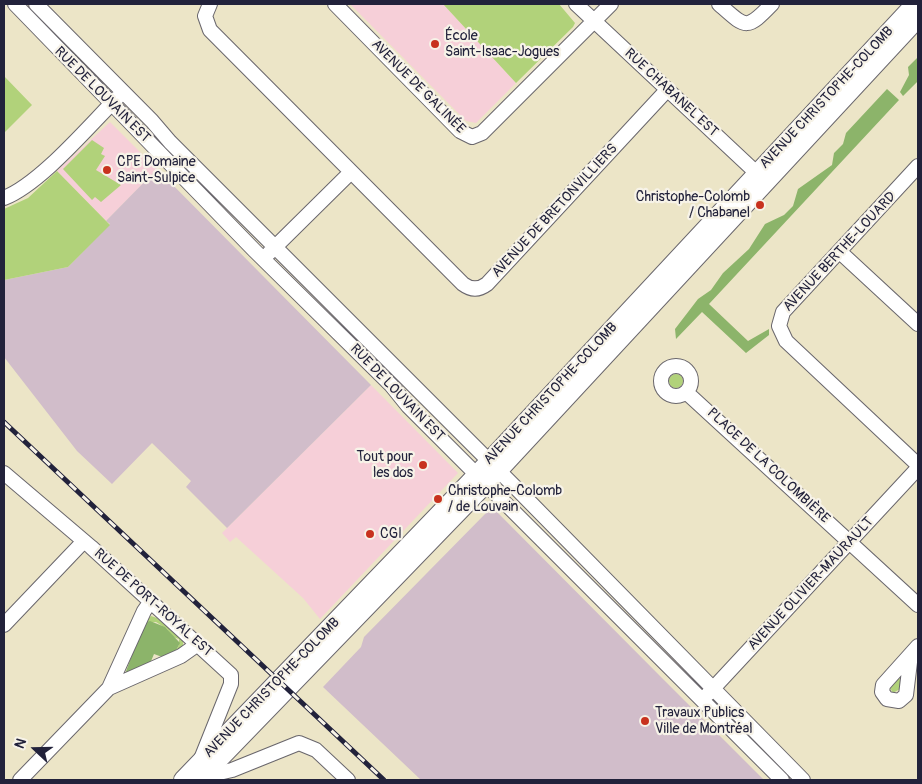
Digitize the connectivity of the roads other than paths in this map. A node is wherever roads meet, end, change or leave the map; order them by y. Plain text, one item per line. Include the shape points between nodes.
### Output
1 (15, 4) edge
2 (38, 4) edge
3 (210, 4) edge
4 (335, 4) edge
5 (576, 4) edge
6 (611, 4) edge
7 (719, 4) edge
8 (772, 4) edge
9 (914, 4) edge
10 (26, 16) junction
11 (918, 18) edge
12 (594, 21) junction
13 (668, 90) junction
14 (123, 92) junction
15 (111, 104) junction
16 (918, 166) edge
17 (351, 172) junction
18 (762, 177) junction
19 (4, 198) edge
20 (274, 247) junction
21 (840, 252) junction
22 (263, 258) junction
23 (917, 321) edge
24 (686, 392) dead end
25 (918, 467) edge
26 (488, 472) junction
27 (4, 473) edge
28 (84, 541) junction
29 (850, 541) junction
30 (151, 601) junction
31 (918, 605) edge
32 (4, 625) edge
33 (198, 644) junction
34 (109, 688) junction
35 (713, 689) junction
36 (703, 700) junction
37 (200, 773) edge
38 (20, 780) edge
39 (183, 780) edge
40 (348, 780) edge
41 (782, 780) edge
42 (803, 780) edge

1 - 10 street, RUE DE LOUVAIN EST
2 - 10 street
2 - 14 street, RUE DE LOUVAIN EST
3 - 17 street, AVENUE DE BRETONVILLIERS via 205,16 208,28
4 - 12 street, AVENUE DE GALINÉE via 460,131 472,137 482,133
5 - 12 street, RUE CHABANEL EST
6 - 12 street, AVENUE DE GALINÉE
7 - 8 street via 747,24 755,21
9 - 18 main road, AVENUE CHRISTOPHE-COLOMB
10 - 15 street, RUE DE LOUVAIN EST
11 - 18 main road, AVENUE CHRISTOPHE-COLOMB
12 - 13 street, RUE CHABANEL EST
13 - 17 street, AVENUE DE BRETONVILLIERS via 480,288 463,284
13 - 18 street, RUE CHABANEL EST
14 - 15 street
14 - 20 street, RUE DE LOUVAIN EST
15 - 19 street via 34,180
15 - 22 street, RUE DE LOUVAIN EST
16 - 21 street, AVENUE BERTHE-LOUARD
17 - 20 street
18 - 26 main road, AVENUE CHRISTOPHE-COLOMB
20 - 22 street
20 - 26 street, RUE DE LOUVAIN EST
21 - 23 street
21 - 25 street, AVENUE BERTHE-LOUARD via 783,312 779,322 780,333
22 - 26 street, RUE DE LOUVAIN EST via 391,385 408,406
24 - 29 street, PLACE DE LA COLOMBIÈRE
25 - 29 street, AVENUE OLIVIER-MAURAULT
26 - 35 street, RUE DE LOUVAIN EST
26 - 36 street, RUE DE LOUVAIN EST
26 - 37 main road, AVENUE CHRISTOPHE-COLOMB
27 - 28 street, RUE DE PORT-ROYAL EST
28 - 30 street, RUE DE PORT-ROYAL EST
28 - 32 street
29 - 31 street, PLACE DE LA COLOMBIÈRE
29 - 35 street, AVENUE OLIVIER-MAURAULT
30 - 33 street, RUE DE PORT-ROYAL EST
30 - 34 street
33 - 34 street via 181,656
33 - 37 street, RUE DE PORT-ROYAL EST via 232,678
34 - 38 street
35 - 36 street, AVENUE OLIVIER-MAURAULT
35 - 42 street, RUE DE LOUVAIN EST
36 - 41 street, RUE DE LOUVAIN EST
37 - 39 main road, AVENUE CHRISTOPHE-COLOMB
37 - 40 street via 232,770 299,743 316,750

